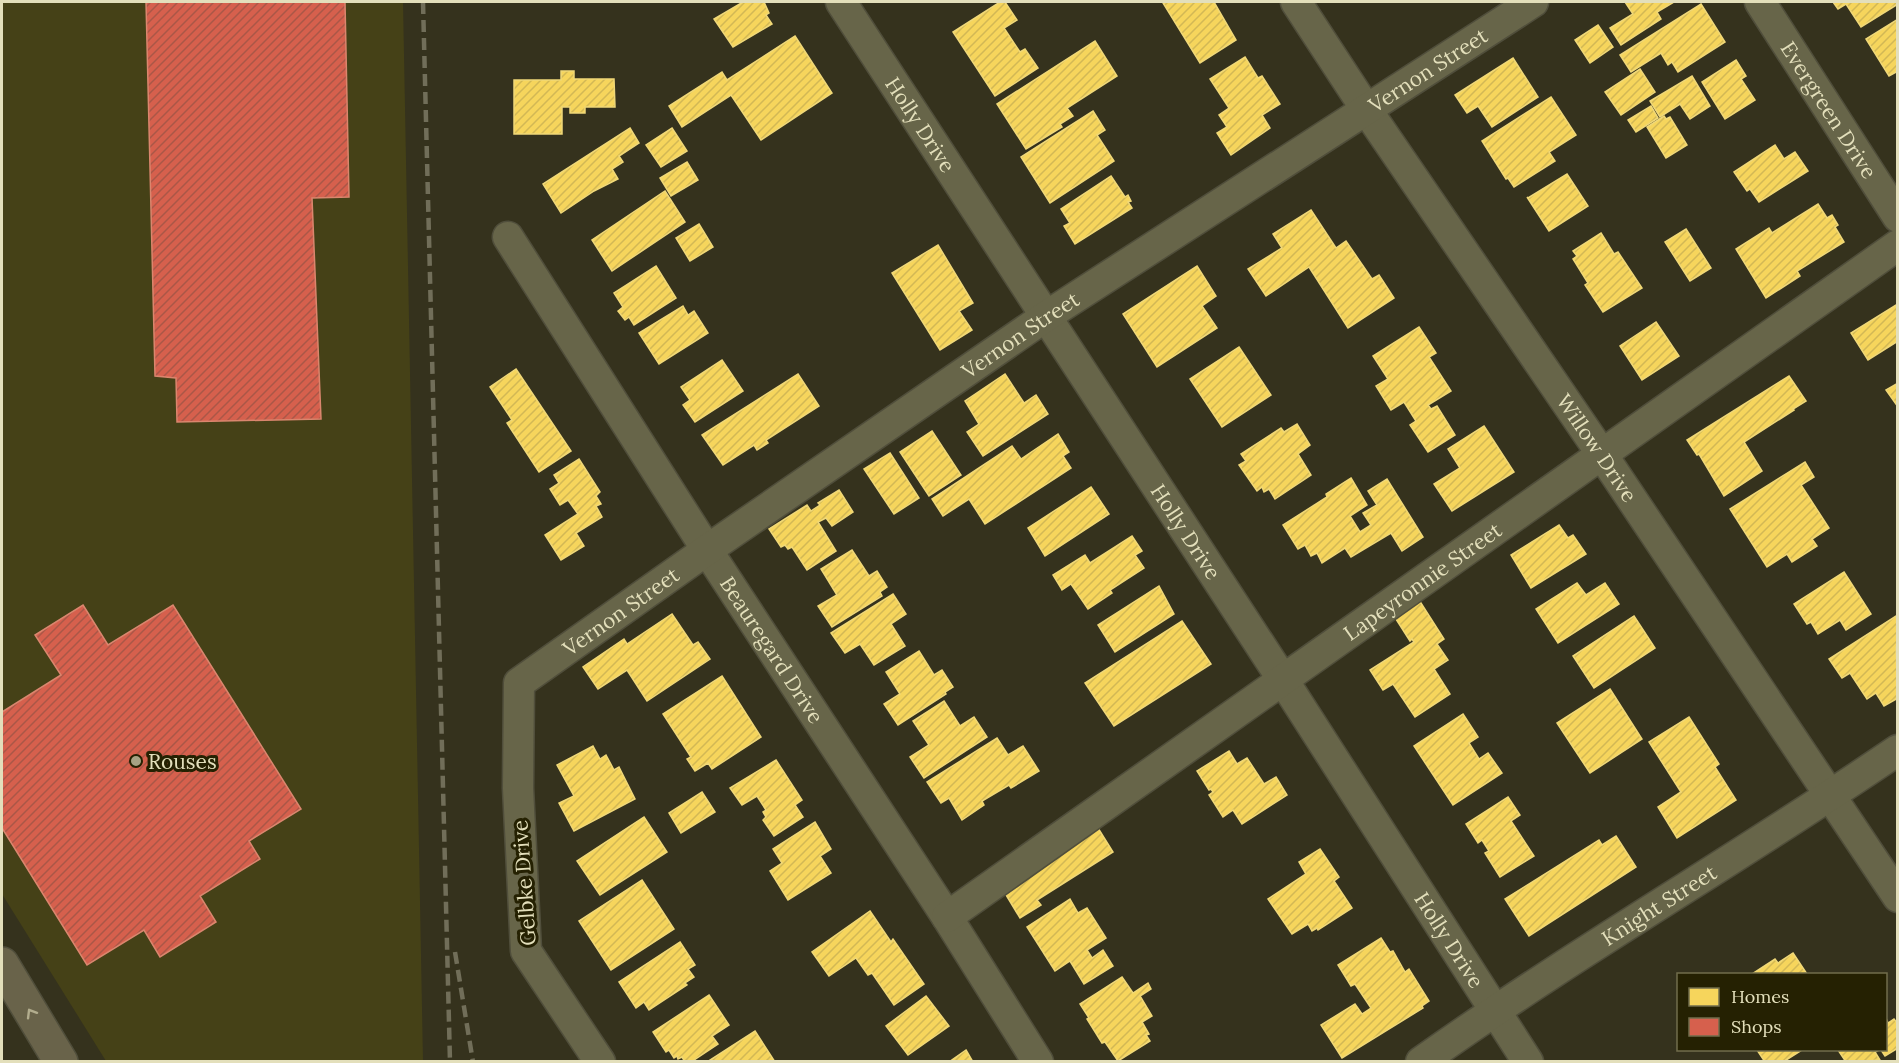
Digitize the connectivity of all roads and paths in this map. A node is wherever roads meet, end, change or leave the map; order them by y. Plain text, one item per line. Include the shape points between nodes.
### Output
1 (841, 2) edge
2 (1296, 2) edge
3 (1533, 2) edge
4 (1760, 2) edge
5 (1366, 109) junction
6 (1898, 217) edge
7 (508, 237) dead end
8 (1898, 245) edge
9 (1046, 317) junction
10 (1601, 453) junction
11 (707, 550) junction
12 (1283, 680) junction
13 (519, 683) joint
14 (1898, 750) edge
15 (1830, 796) junction
16 (1898, 897) edge
17 (947, 917) junction
18 (2, 964) edge
19 (1495, 1009) junction
20 (61, 1062) edge
21 (600, 1062) edge
22 (1038, 1062) edge
23 (1421, 1062) edge
24 (1528, 1062) edge

1 - 9 street, Holly Drive
2 - 5 street, Willow Drive
3 - 5 street, Vernon Street
4 - 6 street, Evergreen Drive
5 - 9 street, Vernon Street
5 - 10 street, Willow Drive
7 - 11 street, Beauregard Drive
8 - 10 street, Lapeyronnie Street
9 - 11 street, Vernon Street
9 - 12 street, Holly Drive
10 - 12 street, Lapeyronnie Street
10 - 15 street, Willow Drive
11 - 13 street, Vernon Street
11 - 17 street, Beauregard Drive
12 - 17 street, Lapeyronnie Street
12 - 19 street, Holly Drive
13 - 21 street, Gelbke Drive via 518,788 526,951
14 - 15 street, Knight Street
15 - 16 street, Willow Drive
15 - 19 street, Knight Street
17 - 22 street, Beauregard Drive
20 -> 18 main road
19 - 23 street, Knight Street
19 - 24 street, Holly Drive

